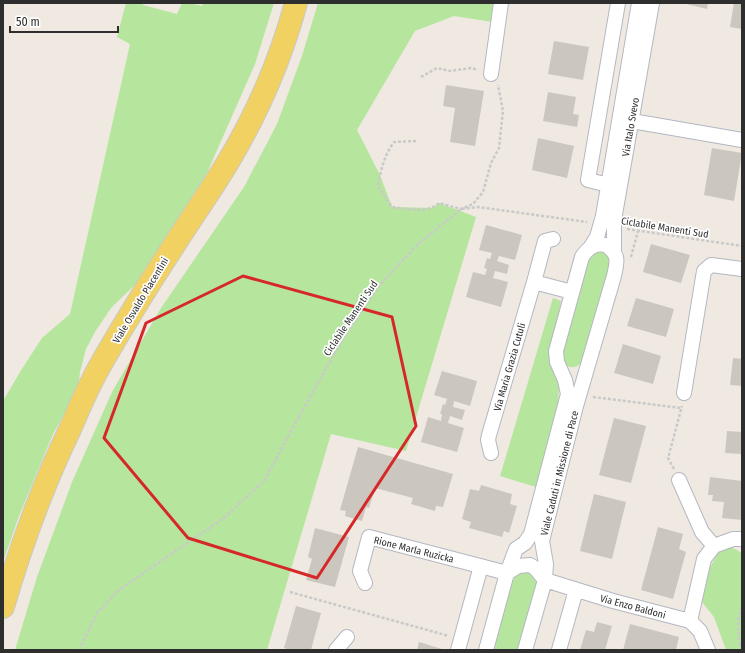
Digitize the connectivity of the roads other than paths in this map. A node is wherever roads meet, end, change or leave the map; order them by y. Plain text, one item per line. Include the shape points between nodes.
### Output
1 (296, 3) edge
2 (501, 3) edge
3 (618, 3) edge
4 (639, 3) edge
5 (652, 3) edge
6 (492, 74) road end
7 (632, 121) junction
8 (742, 140) edge
9 (608, 185) junction
10 (553, 239) dead end
11 (590, 248) junction
12 (614, 252) junction
13 (742, 269) edge
14 (534, 282) junction
15 (572, 292) junction
16 (587, 366) junction
17 (562, 371) junction
18 (684, 393) road end
19 (491, 453) dead end
20 (679, 480) road end
21 (742, 539) edge
22 (714, 546) junction
23 (481, 566) junction
24 (508, 573) junction
25 (545, 580) junction
26 (365, 583) dead end
27 (576, 590) junction
28 (3, 607) edge
29 (690, 621) junction
30 (347, 637) dead end
31 (460, 645) edge
32 (336, 650) edge
33 (486, 650) edge
34 (525, 650) edge
35 (559, 650) edge
36 (708, 650) edge

1 - 28 main road, Viale Osvaldo Piacentini via 278,57 244,134 171,249 81,403 40,496
2 - 6 street
3 - 9 street via 588,180
4 - 9 street, Via Italo Svevo
5 - 7 street, Via Italo Svevo
7 - 8 street
7 - 12 street, Via Italo Svevo via 614,220
9 - 11 street, Via Italo Svevo via 603,216
10 - 14 street, Via Maria Grazia Cutuli via 546,241
11 - 12 street via 606,245
11 - 15 street, Viale Caduti in Missione di Pace via 582,257
12 - 16 street, Viale Caduti in Missione di Pace via 617,259 614,276
13 - 18 street via 711,265 704,271
14 - 15 street
14 - 19 street, Via Maria Grazia Cutuli via 488,440
15 - 17 street, Viale Caduti in Missione di Pace via 556,351 557,362
16 - 17 street via 576,372
16 - 25 street, Viale Caduti in Missione di Pace via 542,541 546,564
17 - 24 street, Viale Caduti in Missione di Pace via 568,394 531,534 525,543 516,549
20 - 22 street via 702,532
21 - 22 street via 733,539
22 - 29 street via 704,559
23 - 24 street, Rione Marla Ruzicka
23 - 26 street, Rione Marla Ruzicka via 369,537 360,571
23 - 31 street
24 - 25 street via 518,566 530,565
24 - 33 street, Viale Caduti in Missione di Pace
25 - 27 street, Via Enzo Baldoni
25 - 34 street, Viale Caduti in Missione di Pace
27 - 29 street, Via Enzo Baldoni
27 - 35 street
29 - 36 street via 700,631
30 - 32 street

